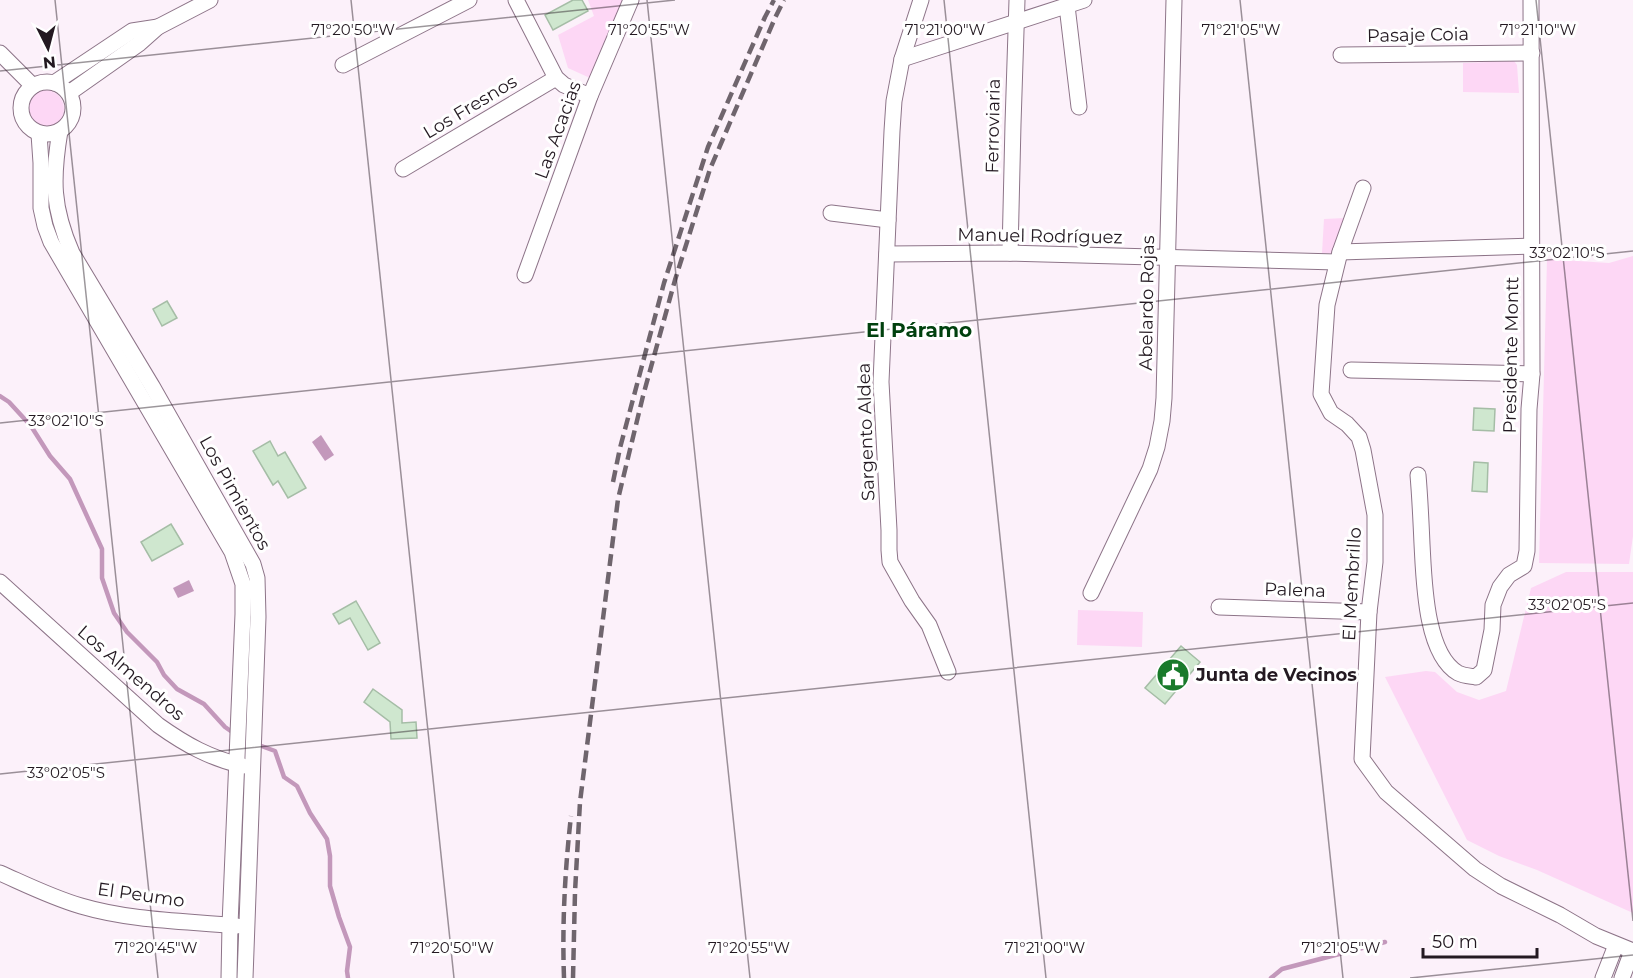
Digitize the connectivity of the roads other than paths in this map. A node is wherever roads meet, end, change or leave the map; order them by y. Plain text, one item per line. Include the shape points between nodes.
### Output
1 (210, 0) edge
2 (469, 0) edge
3 (516, 0) edge
4 (631, 0) edge
5 (921, 0) edge
6 (1017, 0) edge
7 (1084, 0) edge
8 (1174, 0) edge
9 (1531, 0) edge
10 (1068, 6) junction
11 (1015, 23) junction
12 (158, 27) junction
13 (0, 52) edge
14 (1532, 53) junction
15 (1341, 56) dead end
16 (903, 59) junction
17 (343, 65) dead end
18 (556, 78) junction
19 (54, 83) junction
20 (33, 86) junction
21 (69, 93) junction
22 (590, 96) junction
23 (1079, 107) dead end
24 (60, 131) junction
25 (39, 134) junction
26 (403, 169) dead end
27 (1363, 188) dead end
28 (831, 213) dead end
29 (888, 220) junction
30 (1532, 246) junction
31 (1011, 253) junction
32 (887, 254) junction
33 (1339, 257) junction
34 (1167, 258) junction
35 (525, 275) dead end
36 (1351, 370) dead end
37 (1532, 374) junction
38 (1419, 475) dead end
39 (0, 582) edge
40 (1091, 593) dead end
41 (1219, 607) dead end
42 (1369, 612) junction
43 (948, 672) dead end
44 (236, 765) junction
45 (252, 769) junction
46 (0, 873) edge
47 (230, 925) junction
48 (246, 927) junction
49 (1616, 945) junction
50 (1633, 951) edge
51 (229, 978) edge
52 (245, 978) edge
53 (1604, 978) edge
54 (1622, 978) edge

1 - 12 street
2 - 17 street
3 - 18 street
4 - 22 street, Las Acacias
5 - 16 street, Sargento Aldea
6 - 11 street, Ferroviaria
7 - 10 street
8 - 34 street, Abelardo Rojas
9 - 14 street, Presidente Montt
10 - 11 street
10 - 23 street
11 - 16 street
11 - 31 street, Ferroviaria
12 - 19 street via 132,31
12 - 21 street
13 - 20 street
14 - 15 street, Pasaje Coia
14 - 30 street, Presidente Montt
16 - 29 street, Sargento Aldea via 892,121
18 - 22 street
18 - 26 street, Los Fresnos
19 - 20 street
19 - 21 street
20 - 25 street via 22,99 21,116
21 - 24 street via 73,114
22 - 35 street, Las Acacias
24 - 25 street
24 - 45 street, Los Pimientos via 55,162 57,208 72,253 253,564 258,597
25 - 44 street, Los Pimientos via 41,208 51,242 239,570 243,614
27 - 33 street, El Membrillo
28 - 29 street
29 - 32 street, Sargento Aldea
30 - 33 street, Manuel Rodríguez
30 - 37 street, Presidente Montt
31 - 32 street, Manuel Rodríguez
31 - 34 street, Manuel Rodríguez
32 - 43 street, Sargento Aldea via 881,382 890,562 929,625
33 - 34 street, Manuel Rodríguez
33 - 42 street, El Membrillo via 1328,305 1321,394 1331,413 1359,437 1363,450 1375,515
34 - 40 street, Abelardo Rojas via 1164,398 1157,447
36 - 37 street
37 - 38 street, Presidente Montt via 1527,551 1524,566 1509,575 1500,587 1493,605 1484,670 1476,677 1457,672 1439,651 1429,618
39 - 44 street, Los Almendros via 158,725 201,753
41 - 42 street, Palena
42 - 49 street, El Membrillo via 1362,759 1386,792 1475,869
44 - 45 street, Los Almendros
44 - 47 street, Los Pimientos
45 - 48 street, Los Pimientos
46 - 47 street, El Peumo via 80,906 110,913
47 - 48 street, El Peumo
47 - 51 street, Los Pimientos
48 - 52 street, Los Pimientos
49 - 50 street, El Membrillo
49 - 53 street
50 - 54 street

